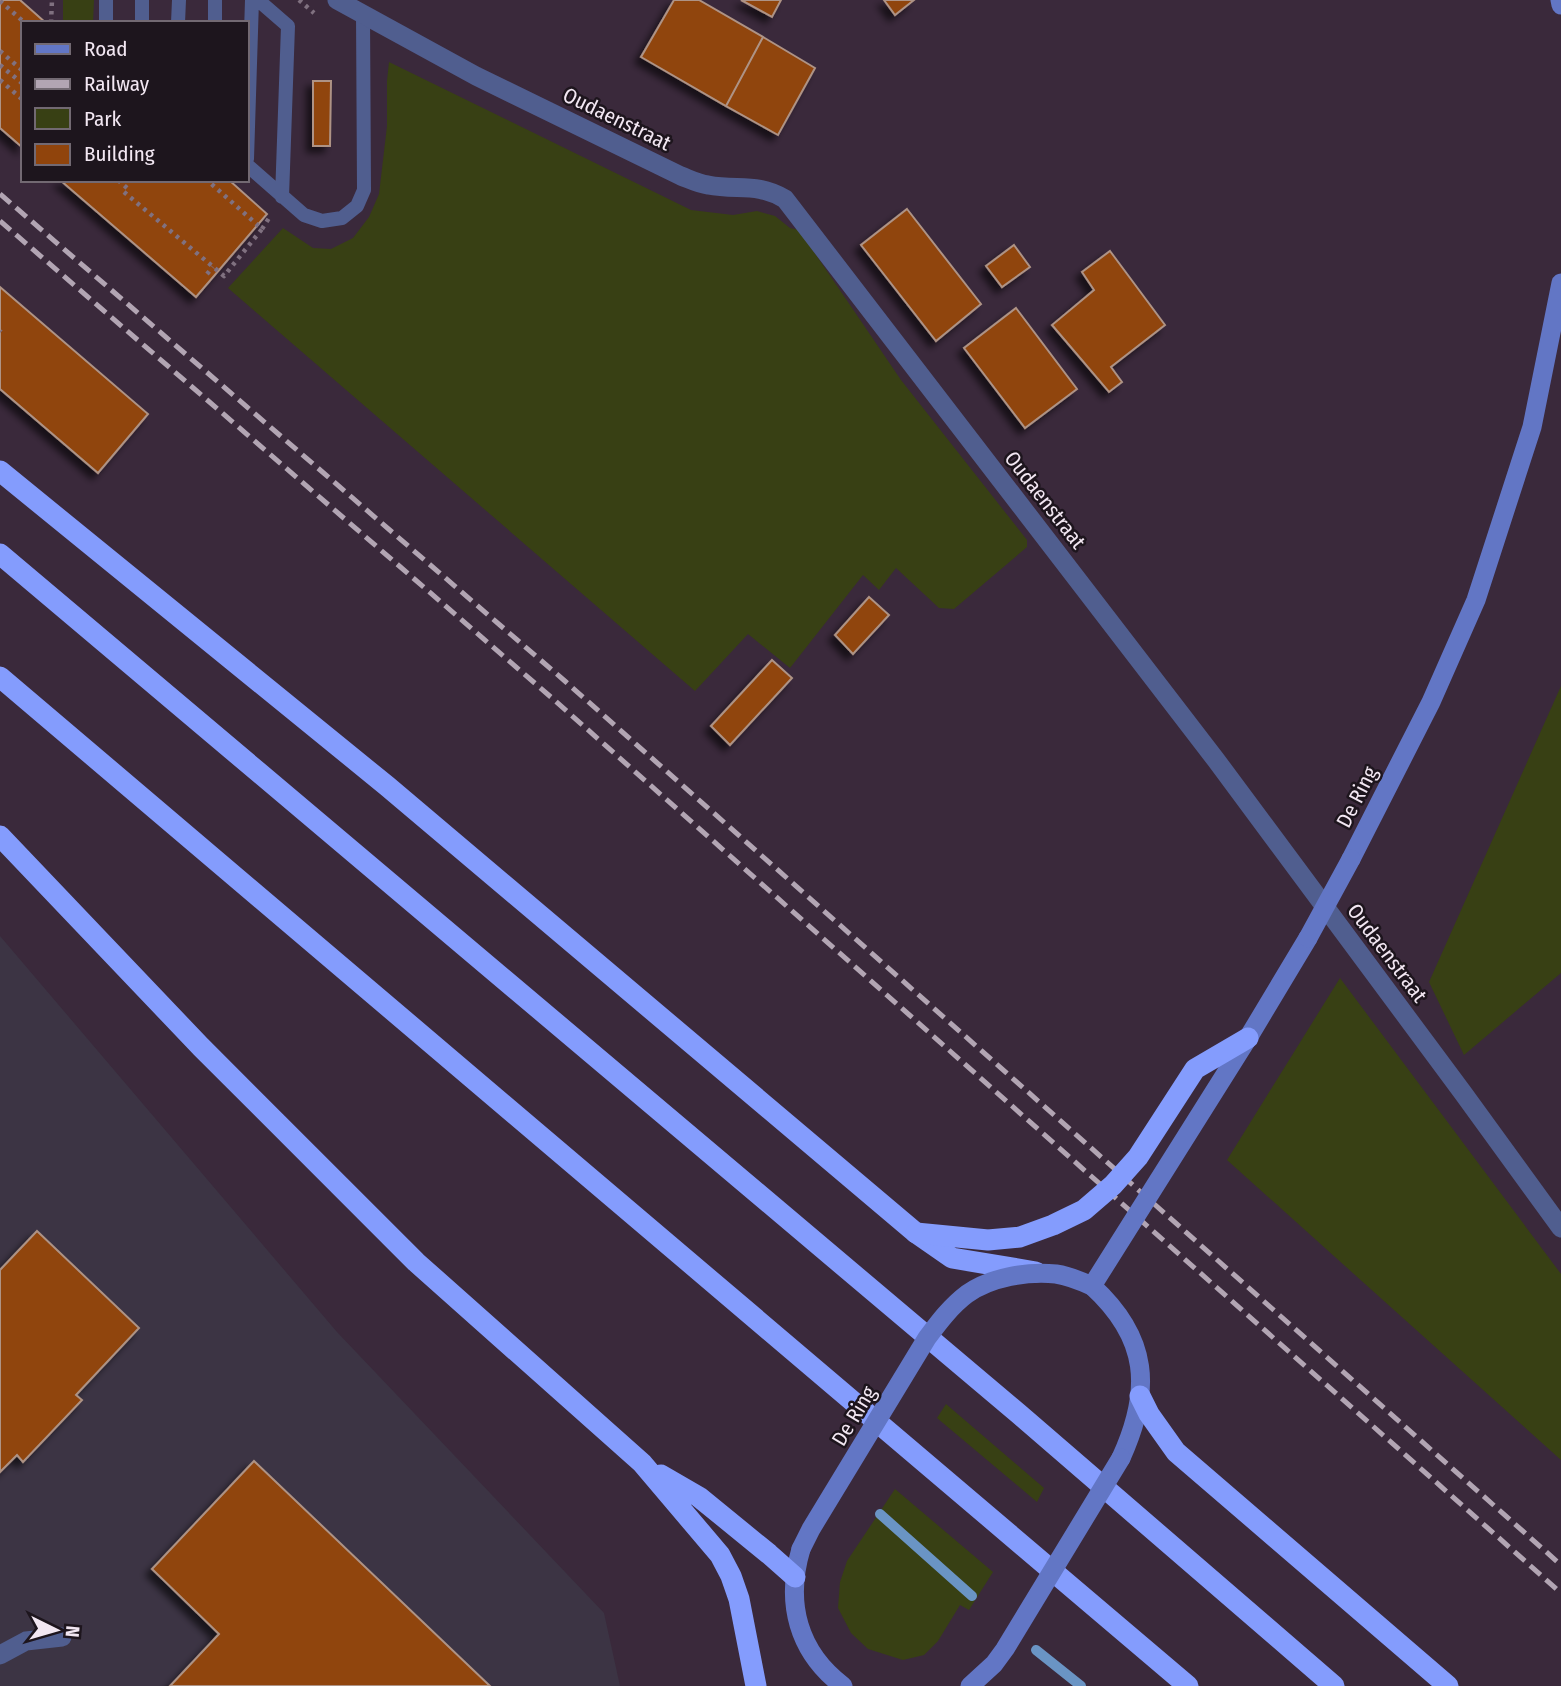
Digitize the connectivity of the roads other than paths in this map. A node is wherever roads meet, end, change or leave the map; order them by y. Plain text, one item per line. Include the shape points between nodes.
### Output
1 (106, 0) edge
2 (142, 0) edge
3 (179, 0) edge
4 (215, 0) edge
5 (252, 0) edge
6 (258, 0) edge
7 (337, 0) edge
8 (363, 14) junction
9 (106, 21) edge
10 (142, 21) edge
11 (178, 21) edge
12 (215, 21) edge
13 (248, 127) edge
14 (248, 166) edge
15 (282, 197) junction
16 (1561, 283) edge
17 (0, 471) edge
18 (0, 554) edge
19 (0, 667) edge
20 (6, 682) edge
21 (0, 836) edge
22 (1248, 1038) junction
23 (1561, 1228) edge
24 (916, 1233) junction
25 (1045, 1273) junction
26 (1092, 1286) junction
27 (1140, 1396) junction
28 (642, 1462) junction
29 (795, 1577) junction
30 (62, 1637) dead end
31 (0, 1656) edge
32 (756, 1686) edge
33 (843, 1686) edge
34 (970, 1686) edge
35 (1188, 1686) edge
36 (1334, 1686) edge
37 (1448, 1686) edge

1 - 9 lane
2 - 10 lane
3 - 11 lane
4 - 12 lane
5 - 13 lane
6 - 15 lane via 288,26
7 - 8 street, Oudaenstraat
8 - 15 lane via 364,190 357,206 342,218 323,221 304,215
8 - 23 street, Oudaenstraat via 476,76 681,176 706,185 771,191 785,199 1216,760
14 - 15 lane
16 - 22 main road, De Ring, bridge via 1532,426 1476,600 1431,702 1351,859
17 - 24 highway via 387,786
18 - 36 highway via 998,1396
19 - 20 lane
20 - 35 highway
21 - 28 highway via 201,1047 416,1262
22 - 24 highway, bridge via 1195,1069 1138,1157 1084,1210 1020,1237 988,1240
22 - 26 main road, De Ring, bridge
24 - 25 highway, bridge via 951,1258
25 - 26 main road, De Ring, bridge
25 - 29 main road, De Ring, bridge via 986,1283 949,1310 927,1338 818,1517 801,1549
26 - 27 main road, De Ring via 1115,1310 1133,1339
27 - 34 main road, De Ring, bridge via 1135,1425 1121,1458 1006,1650
27 - 37 highway via 1176,1452
28 - 29 highway via 699,1497
28 - 32 highway via 720,1555 731,1576
29 - 33 main road, De Ring via 795,1614 801,1632 820,1664
30 - 31 street via 26,1641

